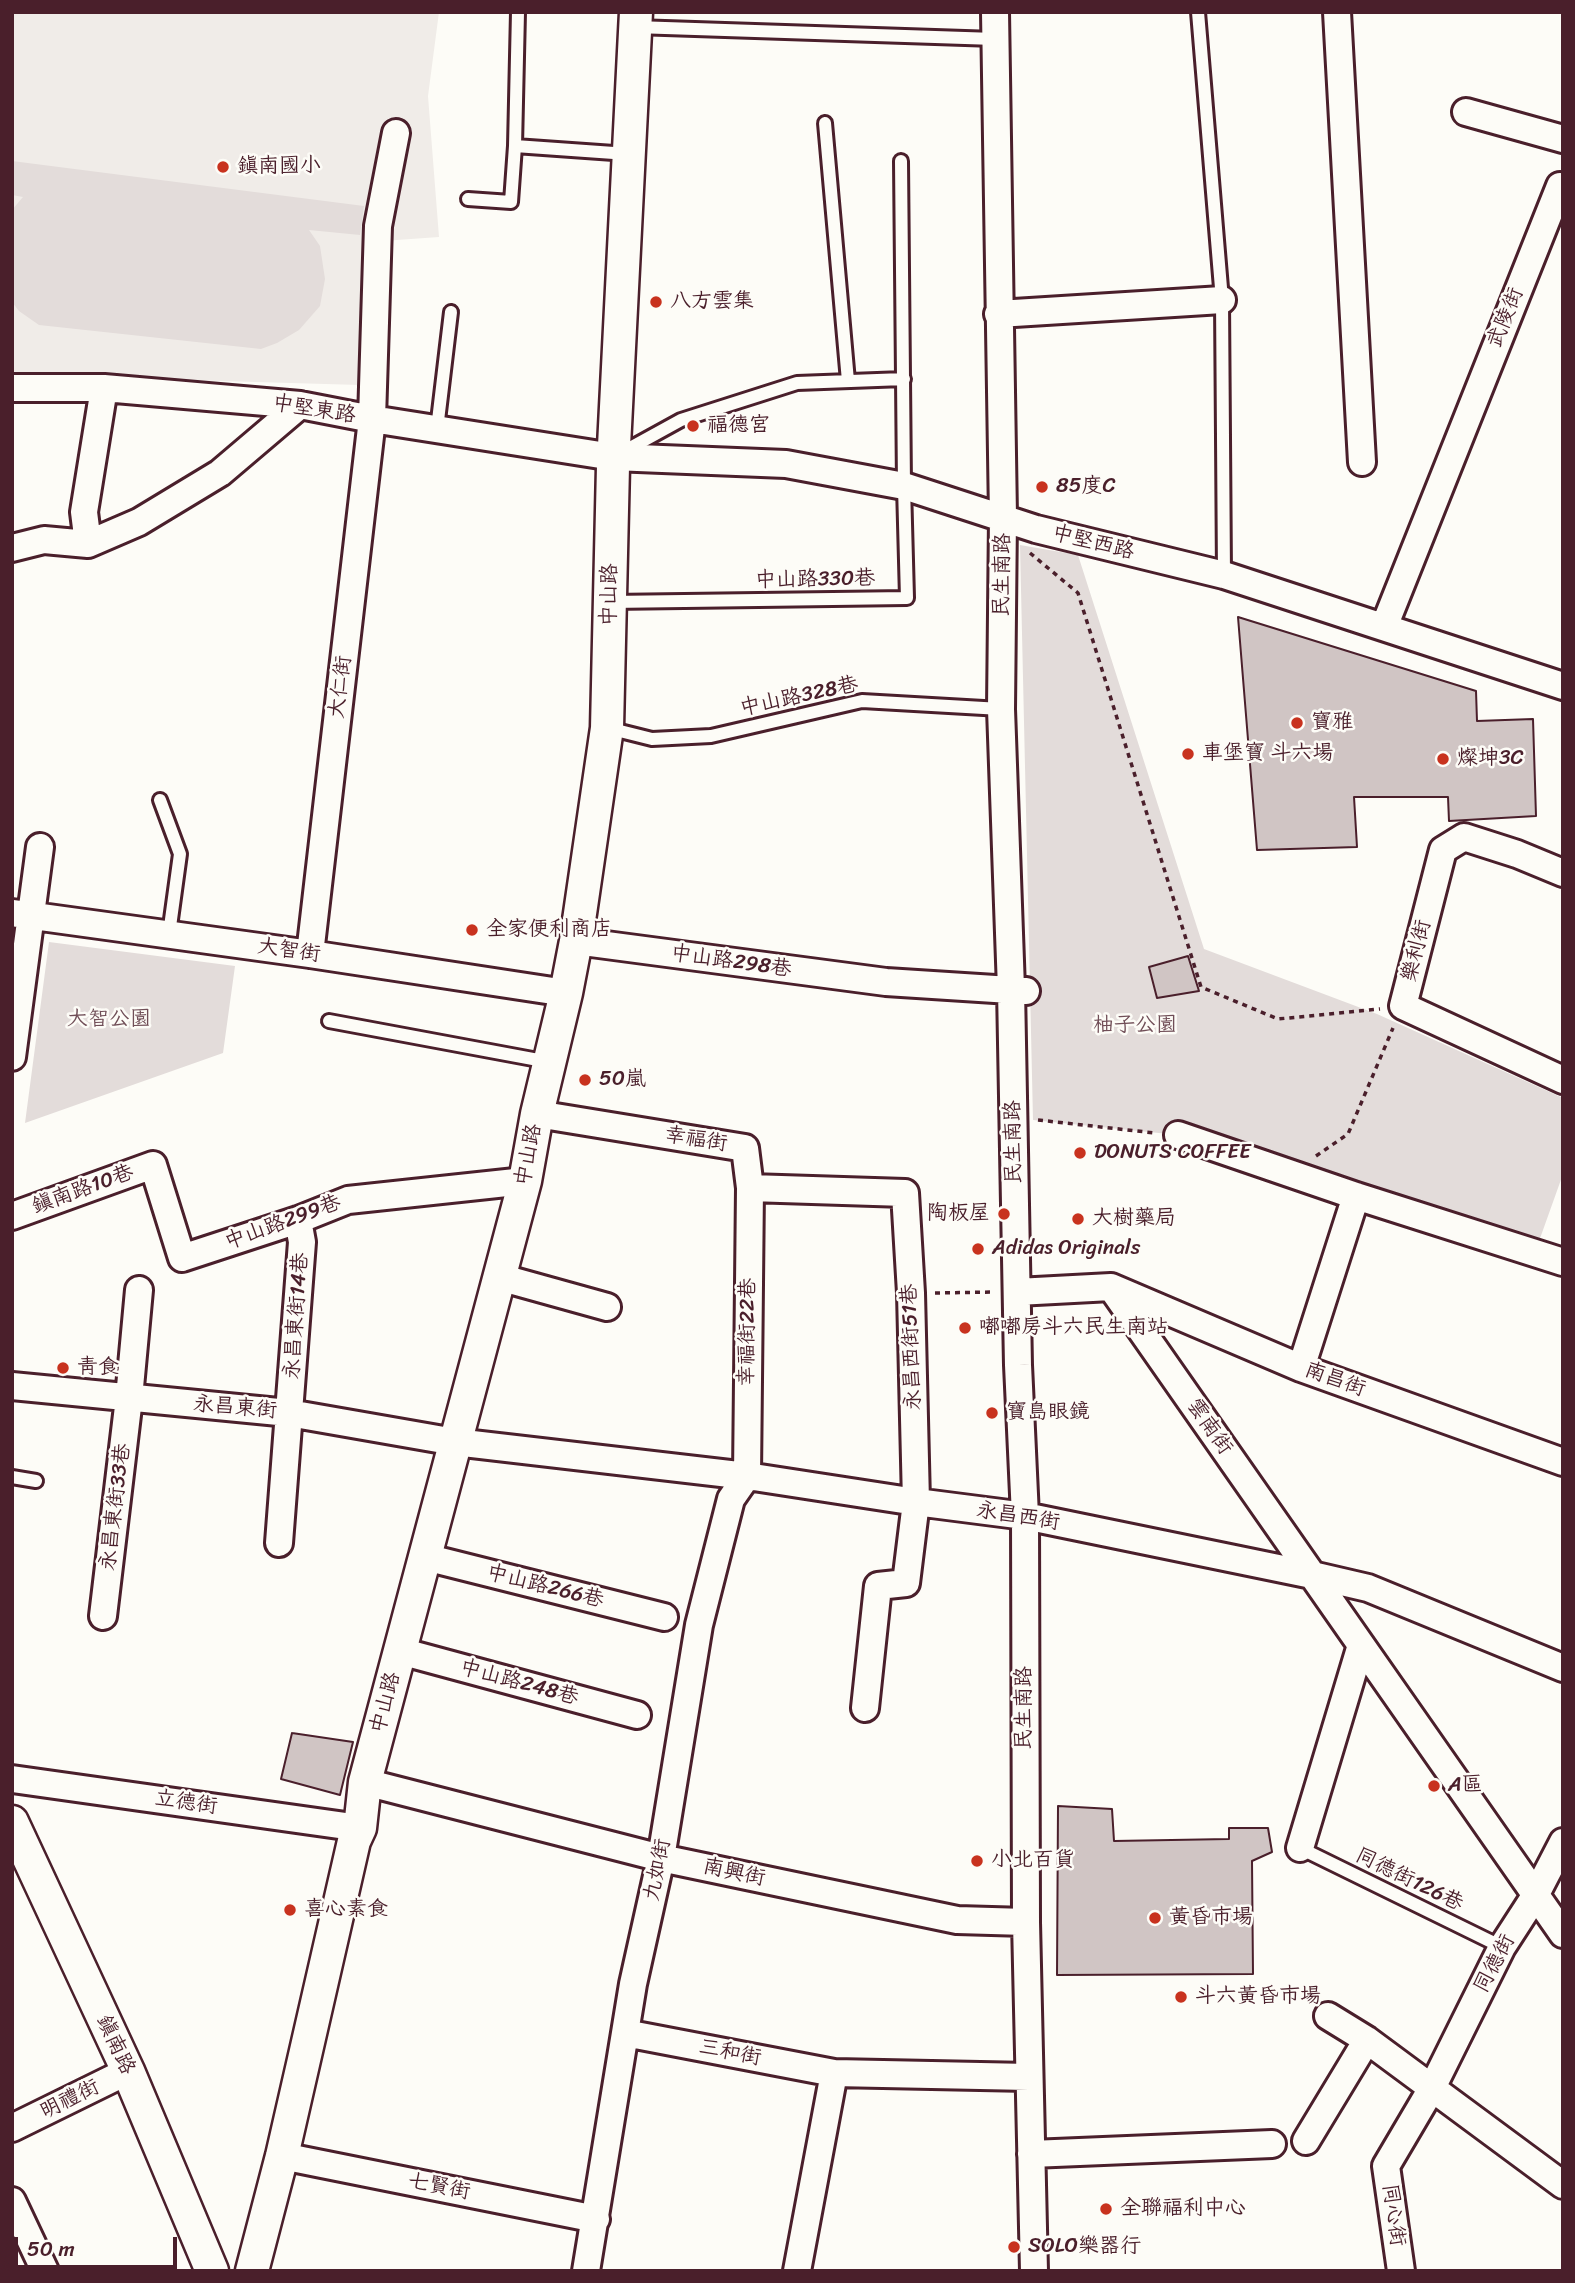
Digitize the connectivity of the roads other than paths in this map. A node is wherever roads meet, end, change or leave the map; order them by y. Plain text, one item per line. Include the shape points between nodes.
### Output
1 (518, 12) edge
2 (995, 12) edge
3 (1198, 12) edge
4 (1337, 12) edge
5 (635, 19) edge
6 (995, 39) junction
7 (1466, 112) dead end
8 (825, 123) dead end
9 (396, 133) dead end
10 (1563, 139) edge
11 (515, 146) junction
12 (629, 154) junction
13 (901, 161) dead end
14 (1562, 184) edge
15 (468, 199) dead end
16 (1222, 300) junction
17 (451, 312) dead end
18 (998, 314) junction
19 (904, 379) junction
20 (848, 381) junction
21 (12, 388) edge
22 (104, 388) junction
23 (300, 405) junction
24 (372, 419) junction
25 (438, 429) junction
26 (614, 457) junction
27 (1362, 462) dead end
28 (904, 486) junction
29 (1003, 517) junction
30 (88, 544) junction
31 (12, 548) edge
32 (1224, 575) junction
33 (610, 602) junction
34 (1384, 627) junction
35 (1562, 684) edge
36 (1001, 709) junction
37 (607, 727) junction
38 (160, 800) dead end
39 (40, 847) dead end
40 (1563, 873) edge
41 (22, 914) edge
42 (169, 934) junction
43 (576, 941) junction
44 (310, 954) junction
45 (1020, 990) junction
46 (566, 993) junction
47 (329, 1021) dead end
48 (12, 1057) edge
49 (550, 1062) junction
50 (1563, 1080) edge
51 (537, 1114) junction
52 (1178, 1135) road end
53 (153, 1165) joint
54 (525, 1181) junction
55 (750, 1188) junction
56 (1356, 1196) junction
57 (12, 1216) edge
58 (298, 1220) junction
59 (1560, 1252) edge
60 (499, 1277) junction
61 (1111, 1287) junction
62 (139, 1290) dead end
63 (1017, 1292) junction
64 (607, 1307) dead end
65 (1301, 1368) junction
66 (12, 1386) edge
67 (129, 1398) junction
68 (289, 1413) junction
69 (455, 1442) junction
70 (1563, 1462) edge
71 (747, 1476) junction
72 (12, 1477) edge
73 (36, 1481) dead end
74 (916, 1502) junction
75 (1025, 1516) junction
76 (279, 1543) dead end
77 (425, 1558) junction
78 (1312, 1575) junction
79 (103, 1616) dead end
80 (664, 1617) dead end
81 (1361, 1645) junction
82 (400, 1651) junction
83 (1563, 1668) edge
84 (864, 1708) dead end
85 (637, 1715) dead end
86 (12, 1779) edge
87 (365, 1782) junction
88 (12, 1822) edge
89 (360, 1828) junction
90 (1563, 1842) edge
91 (1300, 1848) joint
92 (661, 1858) junction
93 (1535, 1896) junction
94 (1026, 1923) junction
95 (1563, 1934) edge
96 (1502, 1947) junction
97 (1328, 2016) dead end
98 (625, 2033) junction
99 (1367, 2040) junction
100 (128, 2071) junction
101 (834, 2073) junction
102 (1029, 2077) junction
103 (1432, 2088) junction
104 (12, 2128) edge
105 (1306, 2141) dead end
106 (1272, 2144) dead end
107 (1031, 2154) junction
108 (282, 2156) junction
109 (1563, 2185) edge
110 (12, 2201) edge
111 (596, 2219) junction
112 (45, 2271) edge
113 (212, 2271) edge
114 (252, 2271) edge
115 (586, 2271) edge
116 (797, 2271) edge
117 (1034, 2271) edge
118 (1401, 2271) edge

1 - 11 lane
2 - 6 street, 民生南路
3 - 16 lane
4 - 27 street
5 - 6 lane
5 - 12 street, 中山路
6 - 18 street, 民生南路
7 - 10 street
8 - 20 lane
9 - 24 street, 大仁街 via 378,226
11 - 12 lane
11 - 15 lane via 511,202
12 - 26 street, 中山路
13 - 19 lane
14 - 34 street, 武陵街
16 - 18 street
16 - 32 lane
17 - 25 lane
18 - 29 street, 民生南路
19 - 20 lane
19 - 28 lane
20 - 26 lane via 797,383 681,420
21 - 22 street, 中堅東路
22 - 23 street, 中堅東路
22 - 30 street via 84,512
23 - 24 street, 中堅東路
23 - 30 street via 220,473 139,522
24 - 25 street, 中堅東路
24 - 44 street, 大仁街
25 - 26 street, 中堅東路
26 - 28 street, 中堅西路 via 786,464
26 - 33 street, 中山路
28 - 29 street, 中堅西路
28 - 33 lane, 中山路330巷 via 907,598
29 - 32 street, 中堅西路
29 - 36 street, 民生南路
30 - 31 street via 44,540
32 - 34 street, 中堅西路
33 - 37 street, 中山路
34 - 35 street, 中堅西路
36 - 37 lane, 中山路328巷 via 862,701 711,736 652,739
36 - 45 street, 民生南路
37 - 43 street, 中山路
38 - 42 lane via 180,854
39 - 41 street
40 - 50 street, 樂利街 via 1464,837 1443,850 1403,1006
41 - 42 street, 大智街
41 - 48 street
42 - 44 street, 大智街
43 - 45 street, 中山路298巷 via 886,982
43 - 46 street, 中山路
44 - 46 street, 大智街
45 - 63 street, 民生南路 via 1013,1119
46 - 49 street, 中山路
47 - 49 lane
49 - 51 street, 中山路
51 - 54 street, 中山路
51 - 55 street, 幸福街 via 746,1149
52 - 56 street
53 - 57 street, 鎮南路10巷
53 - 58 street, 中山路299巷 via 182,1258
54 - 58 street, 中山路299巷 via 348,1200
54 - 60 street, 中山路
55 - 71 street, 幸福街22巷
55 - 74 street, 永昌西街51巷 via 905,1193
56 - 59 street
56 - 65 street
58 - 68 street, 永昌東街14巷 via 302,1242
60 - 64 street
60 - 69 street, 中山路
61 - 63 street
61 - 65 street, 南昌街
61 - 78 street, 雲南街
62 - 67 street, 永昌東街33巷
63 - 75 street, 民生南路
65 - 70 street, 南昌街
66 - 67 street, 永昌東街
67 - 68 street, 永昌東街
67 - 79 street, 永昌東街33巷
68 - 69 street, 永昌東街
68 - 76 street, 永昌東街14巷
69 - 71 street, 永昌西街
69 - 77 street, 中山路
71 - 74 street, 永昌西街
71 - 92 street, 九如街 via 731,1499 699,1625
72 - 73 lane
74 - 75 street, 永昌西街
74 - 84 street, 永昌西街51巷 via 906,1583 878,1586
75 - 78 street, 永昌西街
75 - 94 street, 民生南路
77 - 80 street, 中山路266巷
77 - 82 street, 中山路
78 - 81 street, 雲南街
78 - 83 street, 永昌西街 via 1368,1588
81 - 91 street
81 - 93 street, 雲南街
82 - 85 street, 中山路248巷
82 - 87 street, 中山路
86 - 89 street, 立德街
87 - 89 street, 中山路
87 - 92 street, 南興街
88 - 100 street, 鎮南路
89 - 108 street, 中山路
90 - 93 street, 同德街
91 - 96 lane, 同德街126巷
92 - 94 street, 南興街 via 957,1920
92 - 98 street, 九如街
93 - 95 street, 雲南街
93 - 96 street, 同德街
94 - 102 street, 民生南路
96 - 103 street, 同德街
97 - 99 street
98 - 101 street, 三和街
98 - 111 street, 九如街
99 - 103 street
99 - 105 street
100 - 104 street, 明禮街
100 - 113 street, 鎮南路
101 - 102 street, 三和街
101 - 116 street
102 - 107 street, 民生南路
103 - 109 street
103 - 118 street, 同心街 via 1386,2166
106 - 107 street
107 - 117 street, 民生南路
108 - 111 street, 七賢街
108 - 114 street, 中山路
110 - 112 street
111 - 115 street, 九如街

